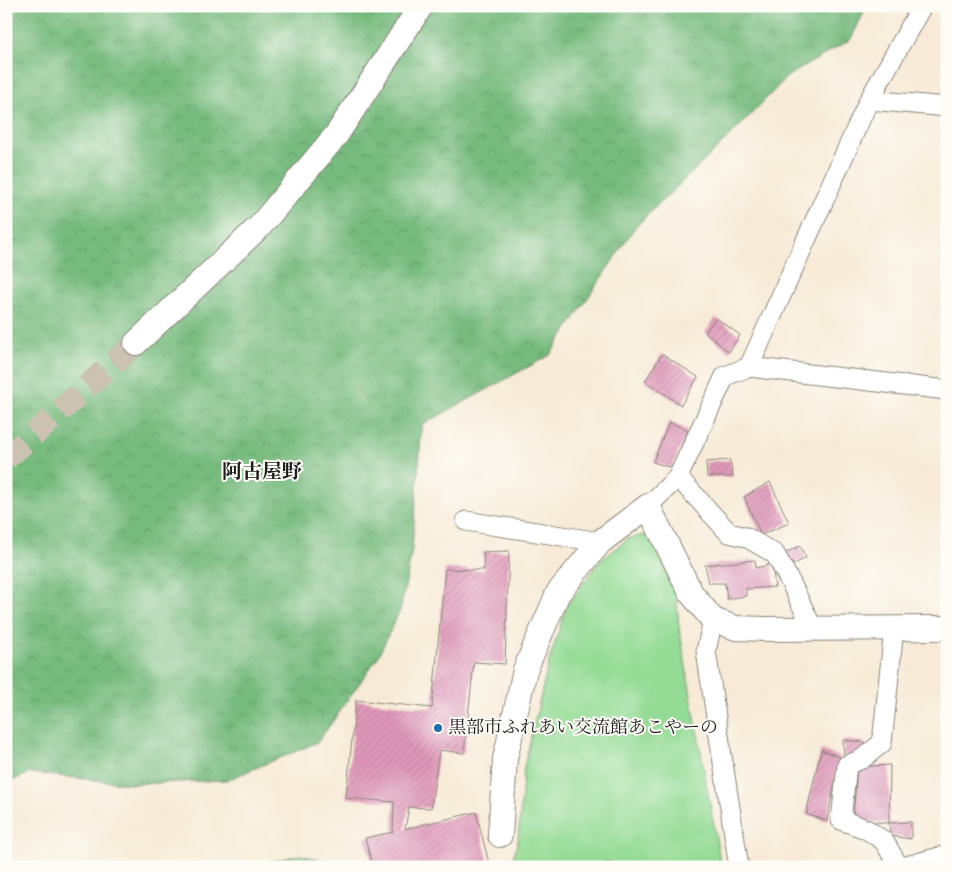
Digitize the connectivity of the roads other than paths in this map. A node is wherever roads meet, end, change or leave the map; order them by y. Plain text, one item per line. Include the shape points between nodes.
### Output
1 (421, 6) edge
2 (922, 6) edge
3 (868, 100) junction
4 (947, 107) edge
5 (136, 343) tunnel mouth
6 (750, 367) junction
7 (947, 390) edge
8 (678, 477) junction
9 (648, 506) junction
10 (466, 521) dead end
11 (600, 542) junction
12 (713, 620) junction
13 (947, 628) edge
14 (813, 629) junction
15 (894, 629) junction
16 (500, 835) dead end
17 (947, 855) edge
18 (739, 867) edge
19 (898, 867) edge
20 (902, 867) edge

1 - 5 street via 337,134 260,226
2 - 3 street
3 - 4 street
3 - 6 street
6 - 7 street
6 - 8 street via 725,376
8 - 9 street
8 - 14 street via 729,533 746,537 775,554
9 - 11 street
9 - 12 street via 691,593
10 - 11 street
11 - 16 street via 558,594 525,670 505,759
12 - 14 street via 736,628
12 - 18 street via 706,651
13 - 15 street
14 - 15 street
15 - 19 street via 882,744 862,759 847,765 842,820 866,829 884,842
17 - 20 street

